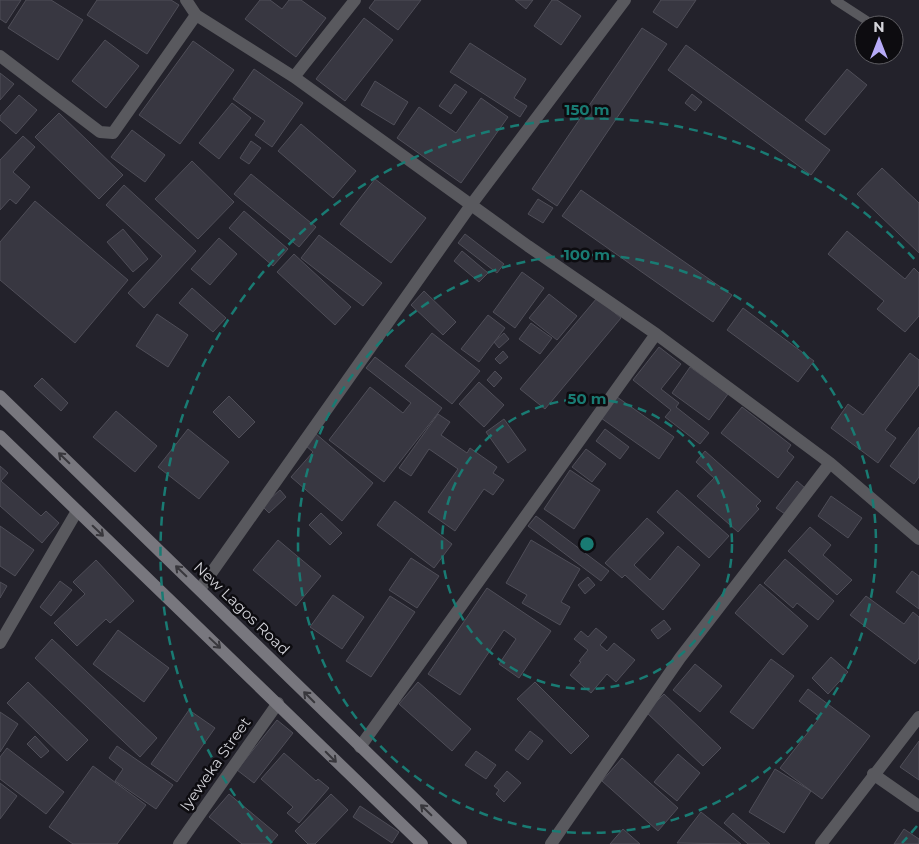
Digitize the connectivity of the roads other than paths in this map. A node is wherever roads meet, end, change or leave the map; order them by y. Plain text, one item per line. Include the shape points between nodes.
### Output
1 (186, 0) edge
2 (355, 0) edge
3 (625, 0) edge
4 (835, 0) edge
5 (196, 14) junction
6 (858, 15) edge
7 (0, 56) edge
8 (294, 77) junction
9 (471, 205) junction
10 (656, 334) junction
11 (0, 396) edge
12 (0, 436) edge
13 (830, 463) junction
14 (77, 512) junction
15 (919, 539) edge
16 (200, 589) junction
17 (0, 642) edge
18 (278, 703) junction
19 (919, 717) edge
20 (360, 747) junction
21 (873, 774) junction
22 (919, 806) edge
23 (179, 844) edge
24 (422, 844) edge
25 (461, 844) edge
26 (551, 844) edge
27 (821, 844) edge

1 - 5 street
2 - 8 street
3 - 9 street
4 - 6 lane
5 - 7 street via 113,133 100,132
5 - 8 street
8 - 9 street
9 - 10 street
9 - 16 street
10 - 13 street
10 - 20 street
16 -> 11 main road, New Lagos Road
12 - 14 main road
13 - 15 street
13 - 26 street via 680,658
14 - 17 street
14 -> 18 main road
20 -> 16 main road, New Lagos Road
18 - 23 street, Iyeweka Street
18 -> 24 main road
19 - 21 street
25 -> 20 main road, New Lagos Road
21 - 22 street
21 - 27 street

